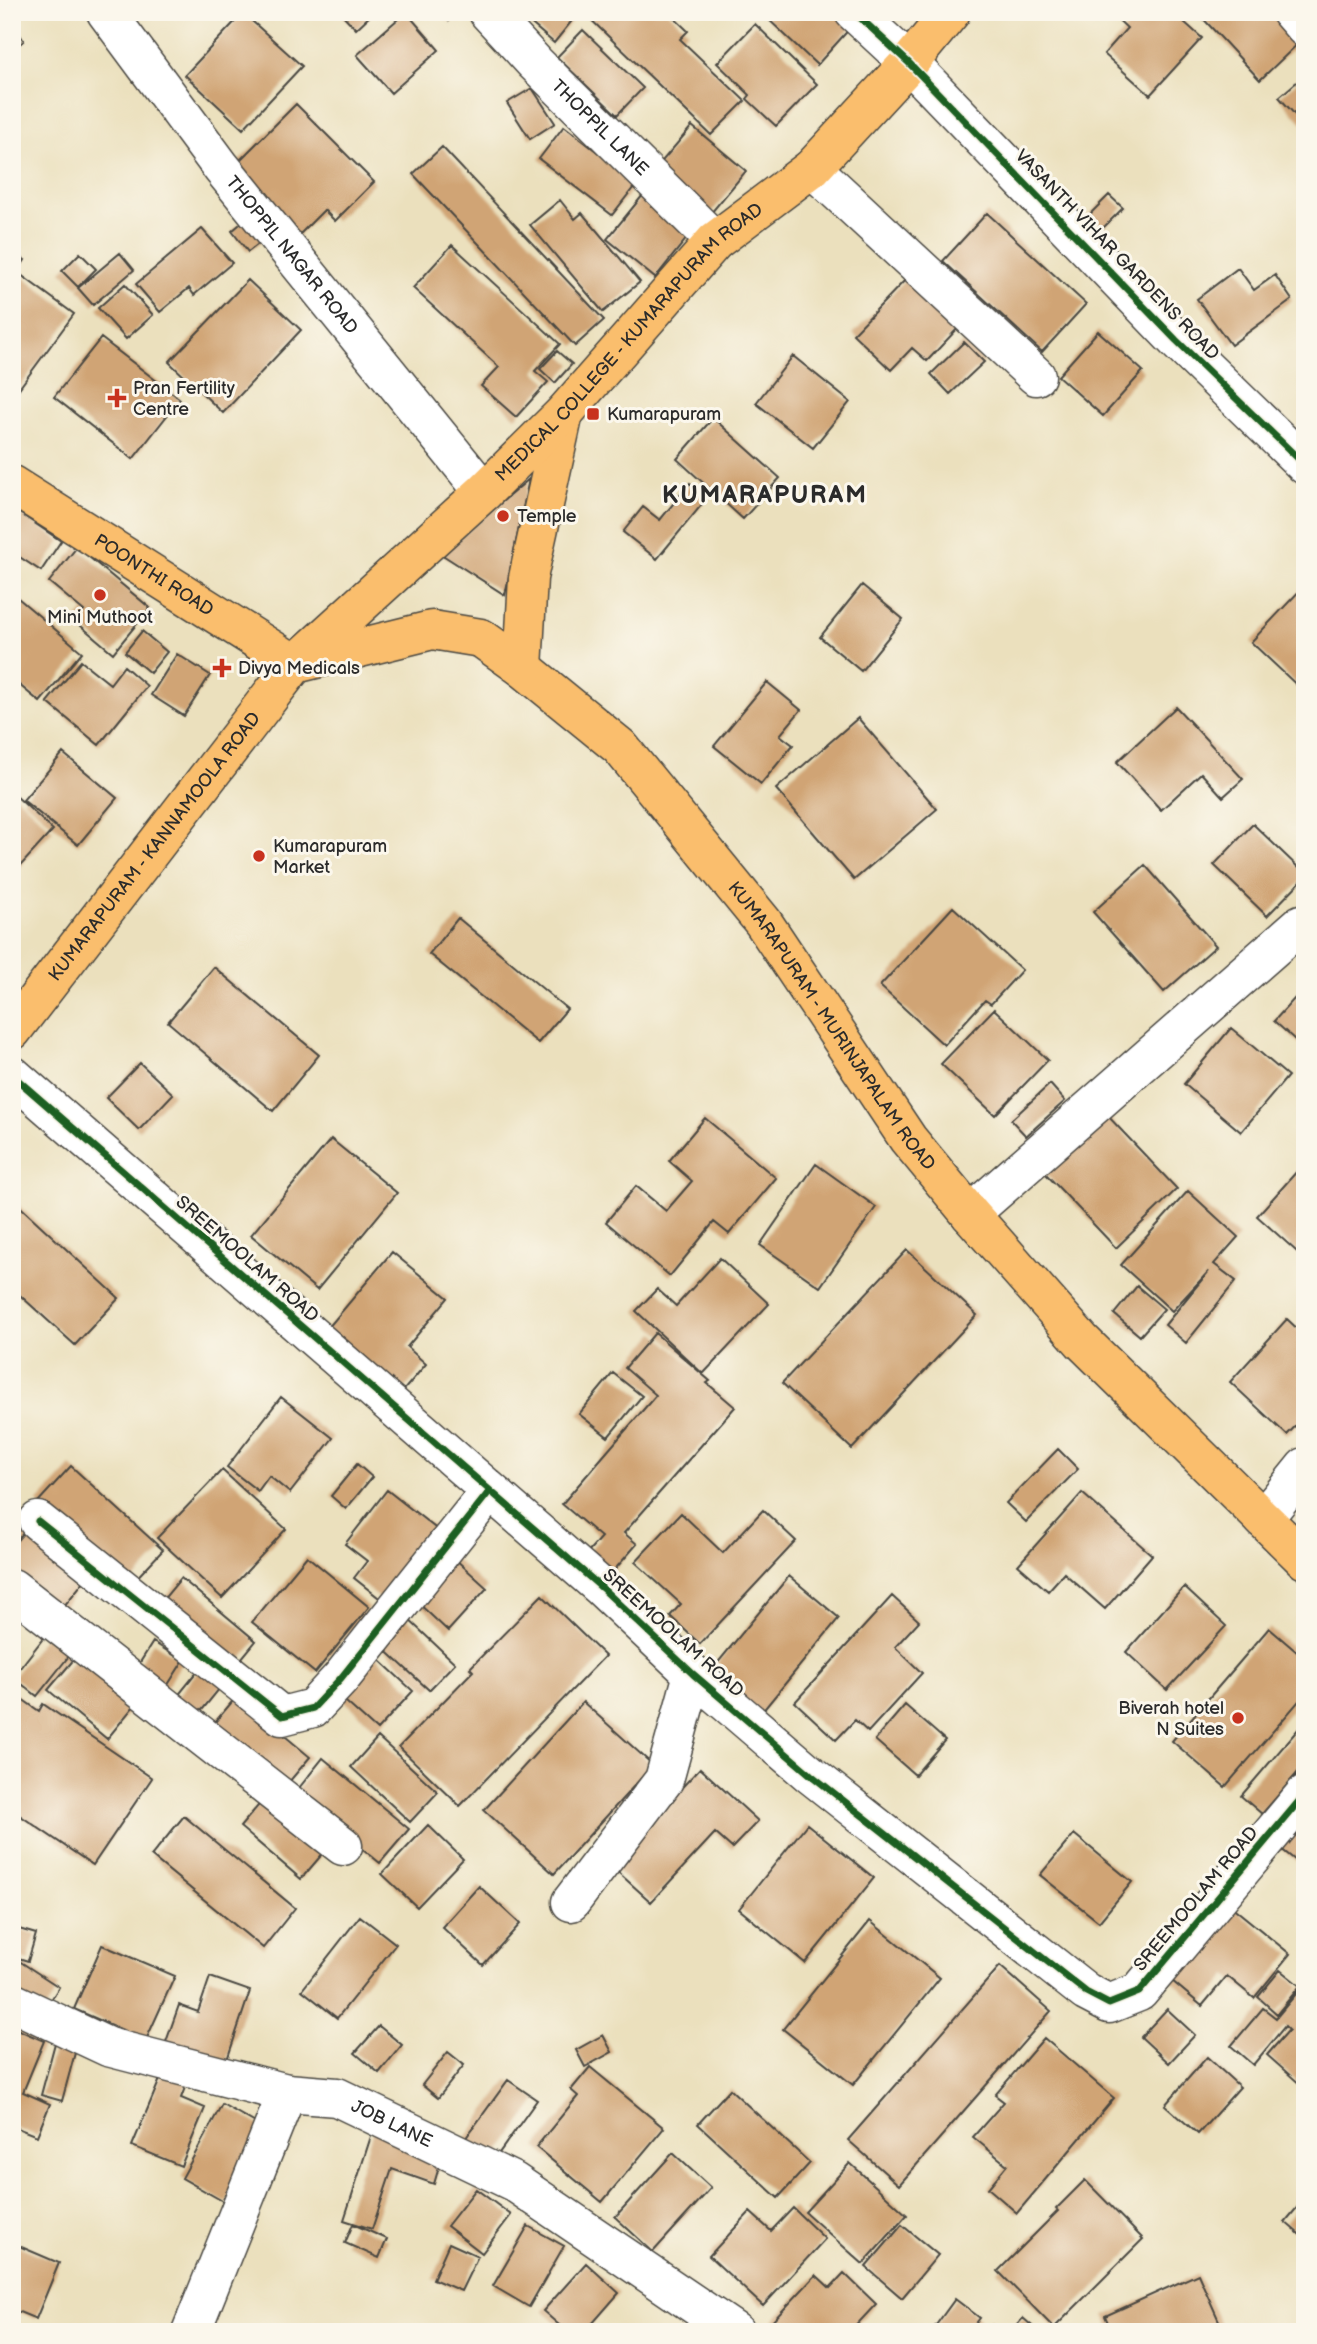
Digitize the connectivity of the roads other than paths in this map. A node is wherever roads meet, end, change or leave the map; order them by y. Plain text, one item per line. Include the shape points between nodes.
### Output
1 (106, 12) edge
2 (488, 12) edge
3 (854, 12) edge
4 (951, 12) edge
5 (1291, 12) edge
6 (1305, 29) edge
7 (909, 63) junction
8 (812, 168) junction
9 (715, 241) junction
10 (1036, 376) dead end
11 (564, 413) junction
12 (1305, 466) edge
13 (12, 485) edge
14 (484, 492) junction
15 (295, 664) junction
16 (523, 668) junction
17 (1301, 924) dead end
18 (12, 1031) edge
19 (12, 1075) edge
20 (970, 1213) junction
21 (1305, 1466) edge
22 (489, 1492) junction
23 (1263, 1519) junction
24 (38, 1521) dead end
25 (1305, 1560) edge
26 (12, 1588) edge
27 (693, 1674) junction
28 (1305, 1794) edge
29 (343, 1846) dead end
30 (571, 1902) dead end
31 (12, 2003) edge
32 (286, 2093) junction
33 (191, 2332) edge
34 (735, 2332) edge

1 - 14 street, THOPPIL NAGAR ROAD via 220,167
2 - 9 street, THOPPIL LANE
3 - 7 street, VASANTH VIHAR GARDENS ROAD
4 - 7 main road, MEDICAL COLLEGE - KUMARAPURAM ROAD
5 - 6 street
7 - 8 main road, MEDICAL COLLEGE - KUMARAPURAM ROAD
7 - 12 street, VASANTH VIHAR GARDENS ROAD
8 - 9 main road, MEDICAL COLLEGE - KUMARAPURAM ROAD
8 - 10 street
9 - 11 main road, MEDICAL COLLEGE - KUMARAPURAM ROAD
11 - 14 main road, MEDICAL COLLEGE - KUMARAPURAM ROAD
11 - 16 main road via 528,578
13 - 15 main road, POONTHI ROAD
14 - 15 main road, MEDICAL COLLEGE - KUMARAPURAM ROAD
15 - 16 main road, KUMARAPURAM - MURINJAPALAM ROAD via 432,629 481,638
15 - 18 main road, KUMARAPURAM - KANNAMOOLA ROAD
16 - 20 main road, KUMARAPURAM - MURINJAPALAM ROAD via 620,747 763,922 908,1139
17 - 20 street
19 - 22 street, SREEMOOLAM ROAD
20 - 23 main road, KUMARAPURAM - MURINJAPALAM ROAD via 1082,1341
21 - 23 street
22 - 24 street via 341,1678 313,1708 282,1716
22 - 27 street, SREEMOOLAM ROAD via 602,1588
23 - 25 main road, KUMARAPURAM - MURINJAPALAM ROAD
26 - 29 street
27 - 28 street, SREEMOOLAM ROAD via 822,1784 1086,1992 1109,2004 1139,1992
27 - 30 street via 664,1780
31 - 32 street, JOB LANE via 108,2047
32 - 33 street
32 - 34 street, JOB LANE via 337,2097 514,2182

